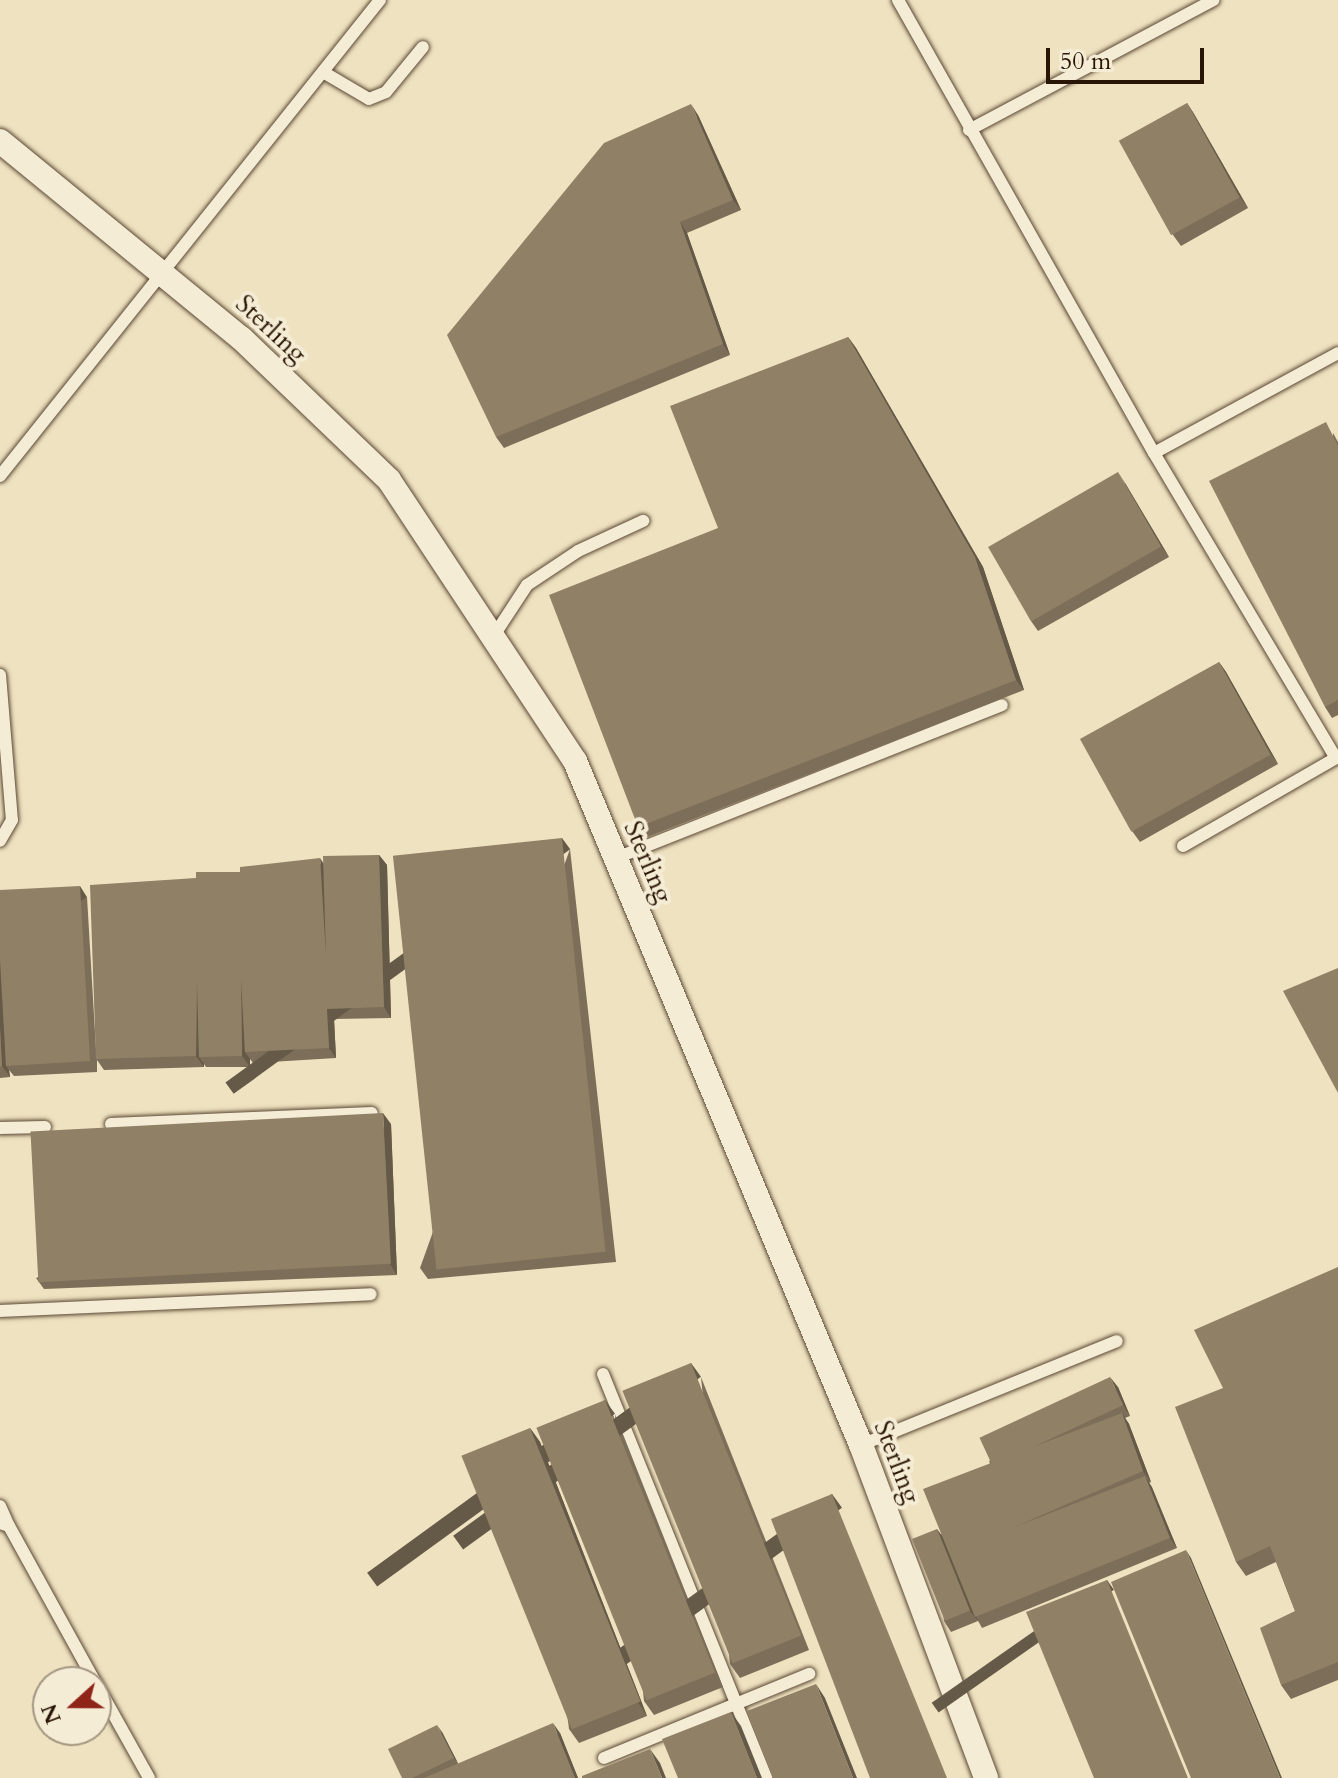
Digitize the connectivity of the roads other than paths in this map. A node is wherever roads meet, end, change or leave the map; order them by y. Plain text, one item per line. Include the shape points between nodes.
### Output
1 (380, 0) edge
2 (898, 0) edge
3 (1214, 0) edge
4 (423, 47) dead end
5 (323, 72) junction
6 (969, 130) junction
7 (0, 141) edge
8 (160, 270) junction
9 (1338, 353) edge
10 (1154, 453) junction
11 (0, 476) edge
12 (643, 521) dead end
13 (493, 637) junction
14 (0, 675) edge
15 (1002, 705) dead end
16 (1337, 757) edge
17 (0, 841) edge
18 (1183, 846) dead end
19 (616, 858) junction
20 (372, 1113) edge
21 (93, 1125) edge
22 (62, 1126) edge
23 (0, 1128) edge
24 (371, 1294) dead end
25 (0, 1311) edge
26 (1117, 1341) dead end
27 (603, 1374) dead end
28 (861, 1445) junction
29 (0, 1506) edge
30 (4, 1524) edge
31 (86, 1666) edge
32 (809, 1674) dead end
33 (737, 1704) junction
34 (112, 1712) edge
35 (604, 1758) dead end
36 (149, 1778) edge
37 (766, 1778) edge
38 (986, 1778) edge

1 - 5 lane
2 - 6 lane
3 - 6 lane
4 - 5 lane via 386,92 369,99
5 - 8 lane
6 - 10 lane
7 - 8 street, Sterling
8 - 11 lane
8 - 13 street, Sterling via 241,338 389,480
9 - 10 lane
10 - 16 lane
12 - 13 lane via 536,577 511,602
13 - 19 street, Sterling via 575,761
14 - 17 lane via 12,820
15 - 19 lane
16 - 18 lane
19 - 28 street, Sterling
20 - 21 lane
22 - 23 lane
24 - 25 lane
26 - 28 lane
27 - 33 lane
28 - 38 street, Sterling
29 - 30 lane
30 - 31 lane
32 - 33 lane
33 - 35 lane
33 - 37 lane
34 - 36 lane

